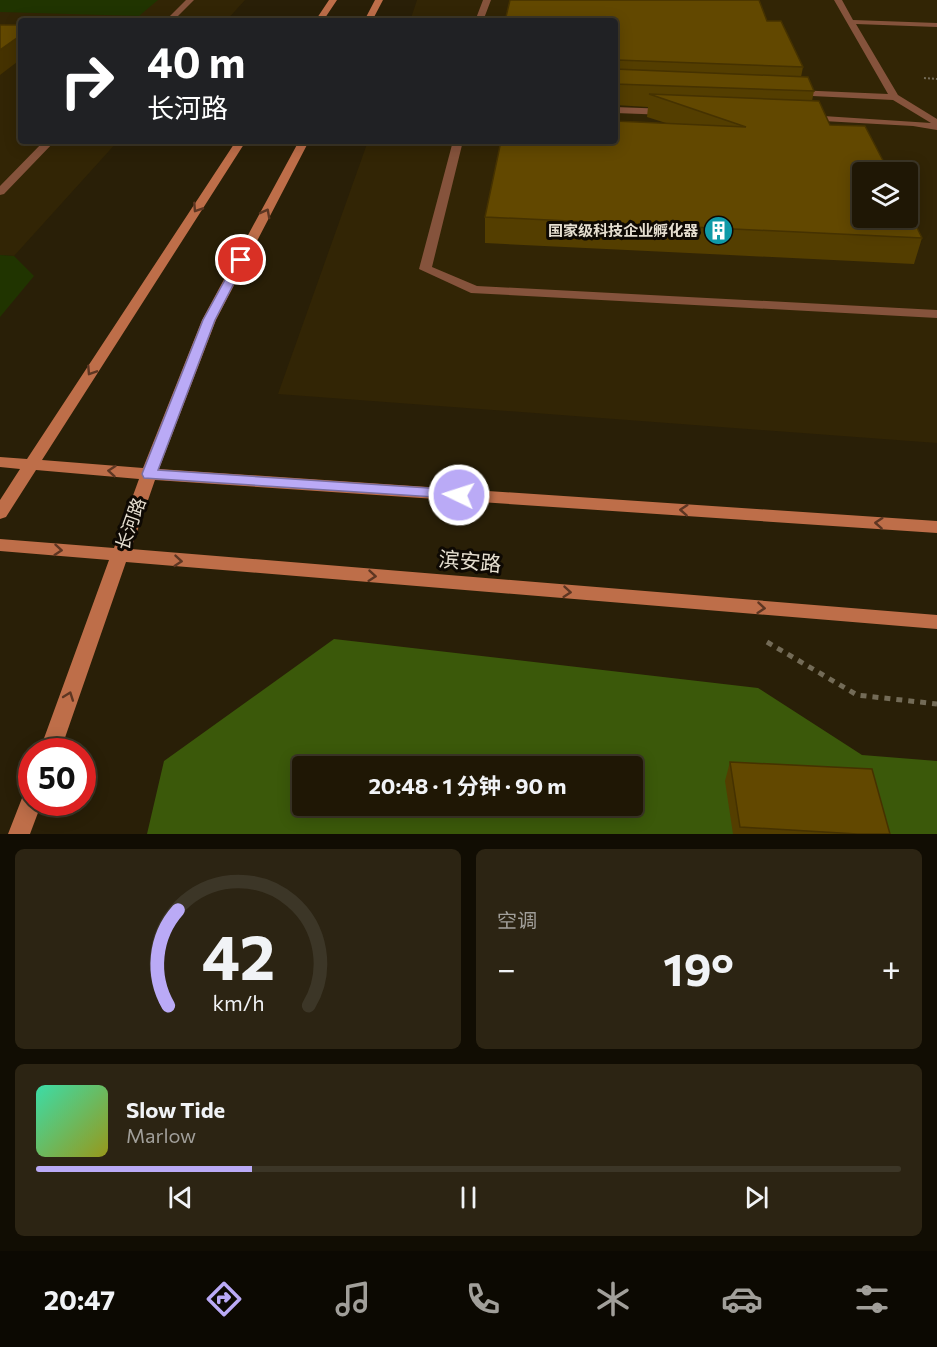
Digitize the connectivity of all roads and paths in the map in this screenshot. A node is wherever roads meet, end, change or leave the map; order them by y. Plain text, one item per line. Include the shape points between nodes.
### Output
1 (190, 0) edge
2 (333, 0) edge
3 (379, 0) edge
4 (488, 0) edge
5 (838, 0) edge
6 (172, 18) edge
7 (321, 18) edge
8 (370, 18) edge
9 (481, 18) edge
10 (852, 22) junction
11 (937, 25) edge
12 (790, 93) edge
13 (895, 97) junction
14 (618, 110) edge
15 (675, 113) edge
16 (794, 118) edge
17 (937, 125) edge
18 (47, 144) edge
19 (239, 144) edge
20 (302, 144) edge
21 (457, 144) edge
22 (0, 192) edge
23 (937, 314) edge
24 (0, 462) edge
25 (30, 465) junction
26 (149, 474) junction
27 (0, 513) edge
28 (937, 527) edge
29 (0, 545) edge
30 (120, 556) junction
31 (937, 622) edge
32 (759, 637) dead end
33 (937, 704) edge
34 (54, 738) edge
35 (26, 816) edge
36 (19, 834) edge

1 - 6 lane
2 - 7 main road
3 - 8 main road
4 - 9 lane
5 - 10 lane
10 - 11 lane
10 - 13 lane via 878,75
12 - 13 lane
13 - 17 lane
14 - 15 lane
16 - 17 lane
18 - 22 lane
19 -> 25 main road
26 -> 20 main road, 长河路 via 209,320
21 - 23 lane via 425,269 475,290
24 - 25 main road
26 -> 25 main road
25 - 27 main road
28 -> 26 main road
26 - 30 main road, 长河路
29 -> 30 main road, 滨安路
30 -> 31 main road, 滨安路
34 -> 30 main road, 长河路
32 - 33 path via 857,695
35 - 36 main road

